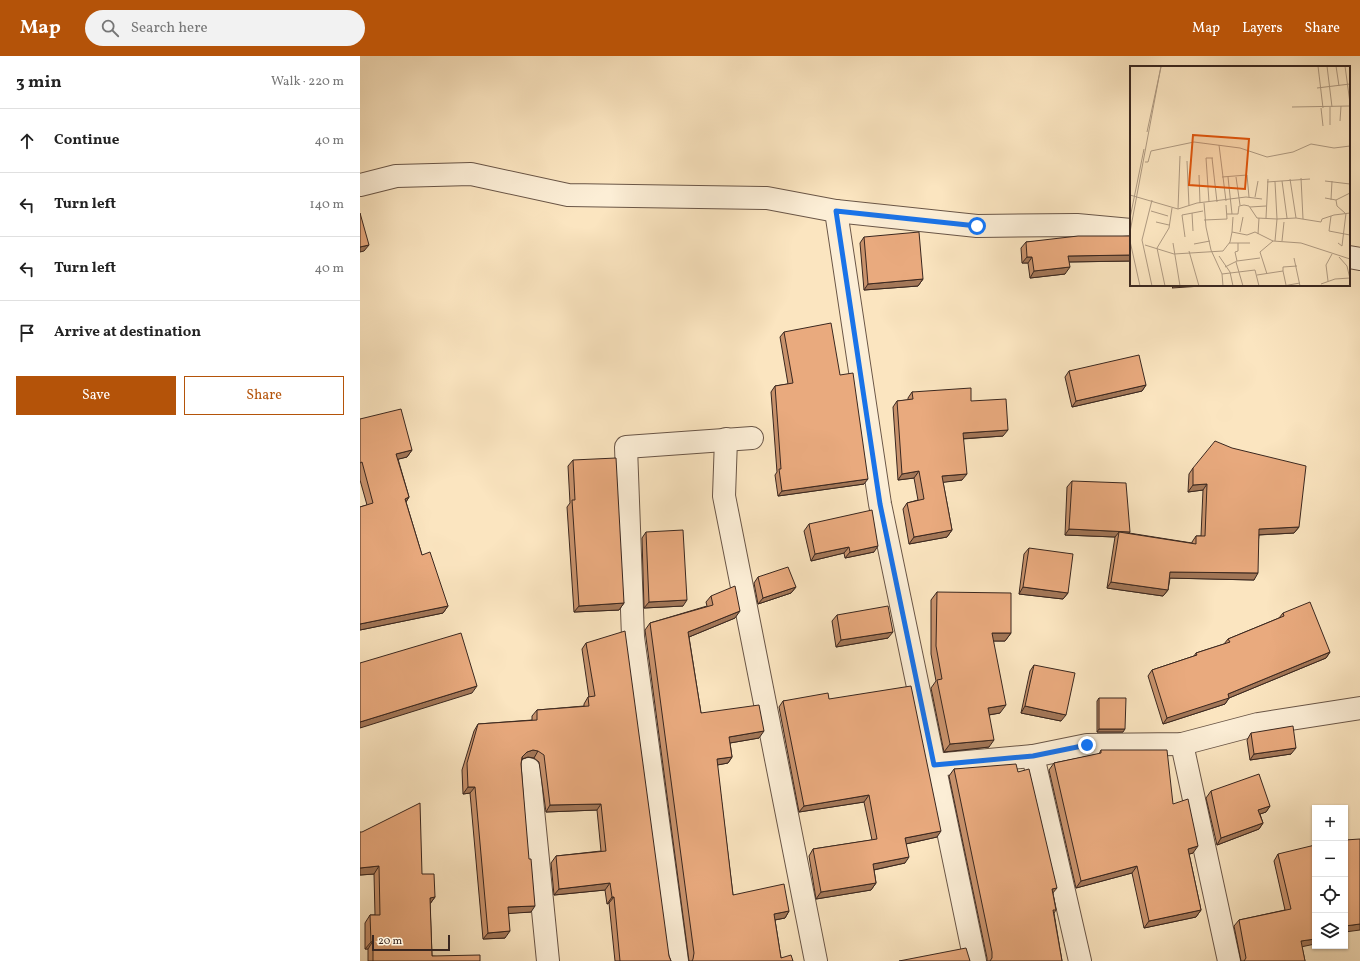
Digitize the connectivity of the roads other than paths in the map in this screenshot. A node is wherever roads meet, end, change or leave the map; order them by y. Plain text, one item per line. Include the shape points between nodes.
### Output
1 (360, 184) edge
2 (836, 211) junction
3 (1130, 230) edge
4 (1350, 257) edge
5 (1360, 259) edge
6 (752, 438) dead end
7 (726, 439) junction
8 (1360, 708) edge
9 (1182, 744) junction
10 (1033, 756) junction
11 (934, 765) junction
12 (529, 769) dead end
13 (548, 961) edge
14 (677, 961) edge
15 (816, 961) edge
16 (975, 961) edge
17 (1080, 961) edge
18 (1229, 961) edge

1 - 2 street via 396,176 470,174 568,195 768,198
2 - 3 street via 977,226 1077,225
2 - 11 street via 880,504
4 - 5 street
6 - 7 street
7 - 14 street via 626,447 634,638
7 - 15 street via 724,496
8 - 9 street via 1258,724
9 - 10 street via 1087,745
9 - 18 street
10 - 11 street
10 - 17 street
11 - 16 street
12 - 13 street

